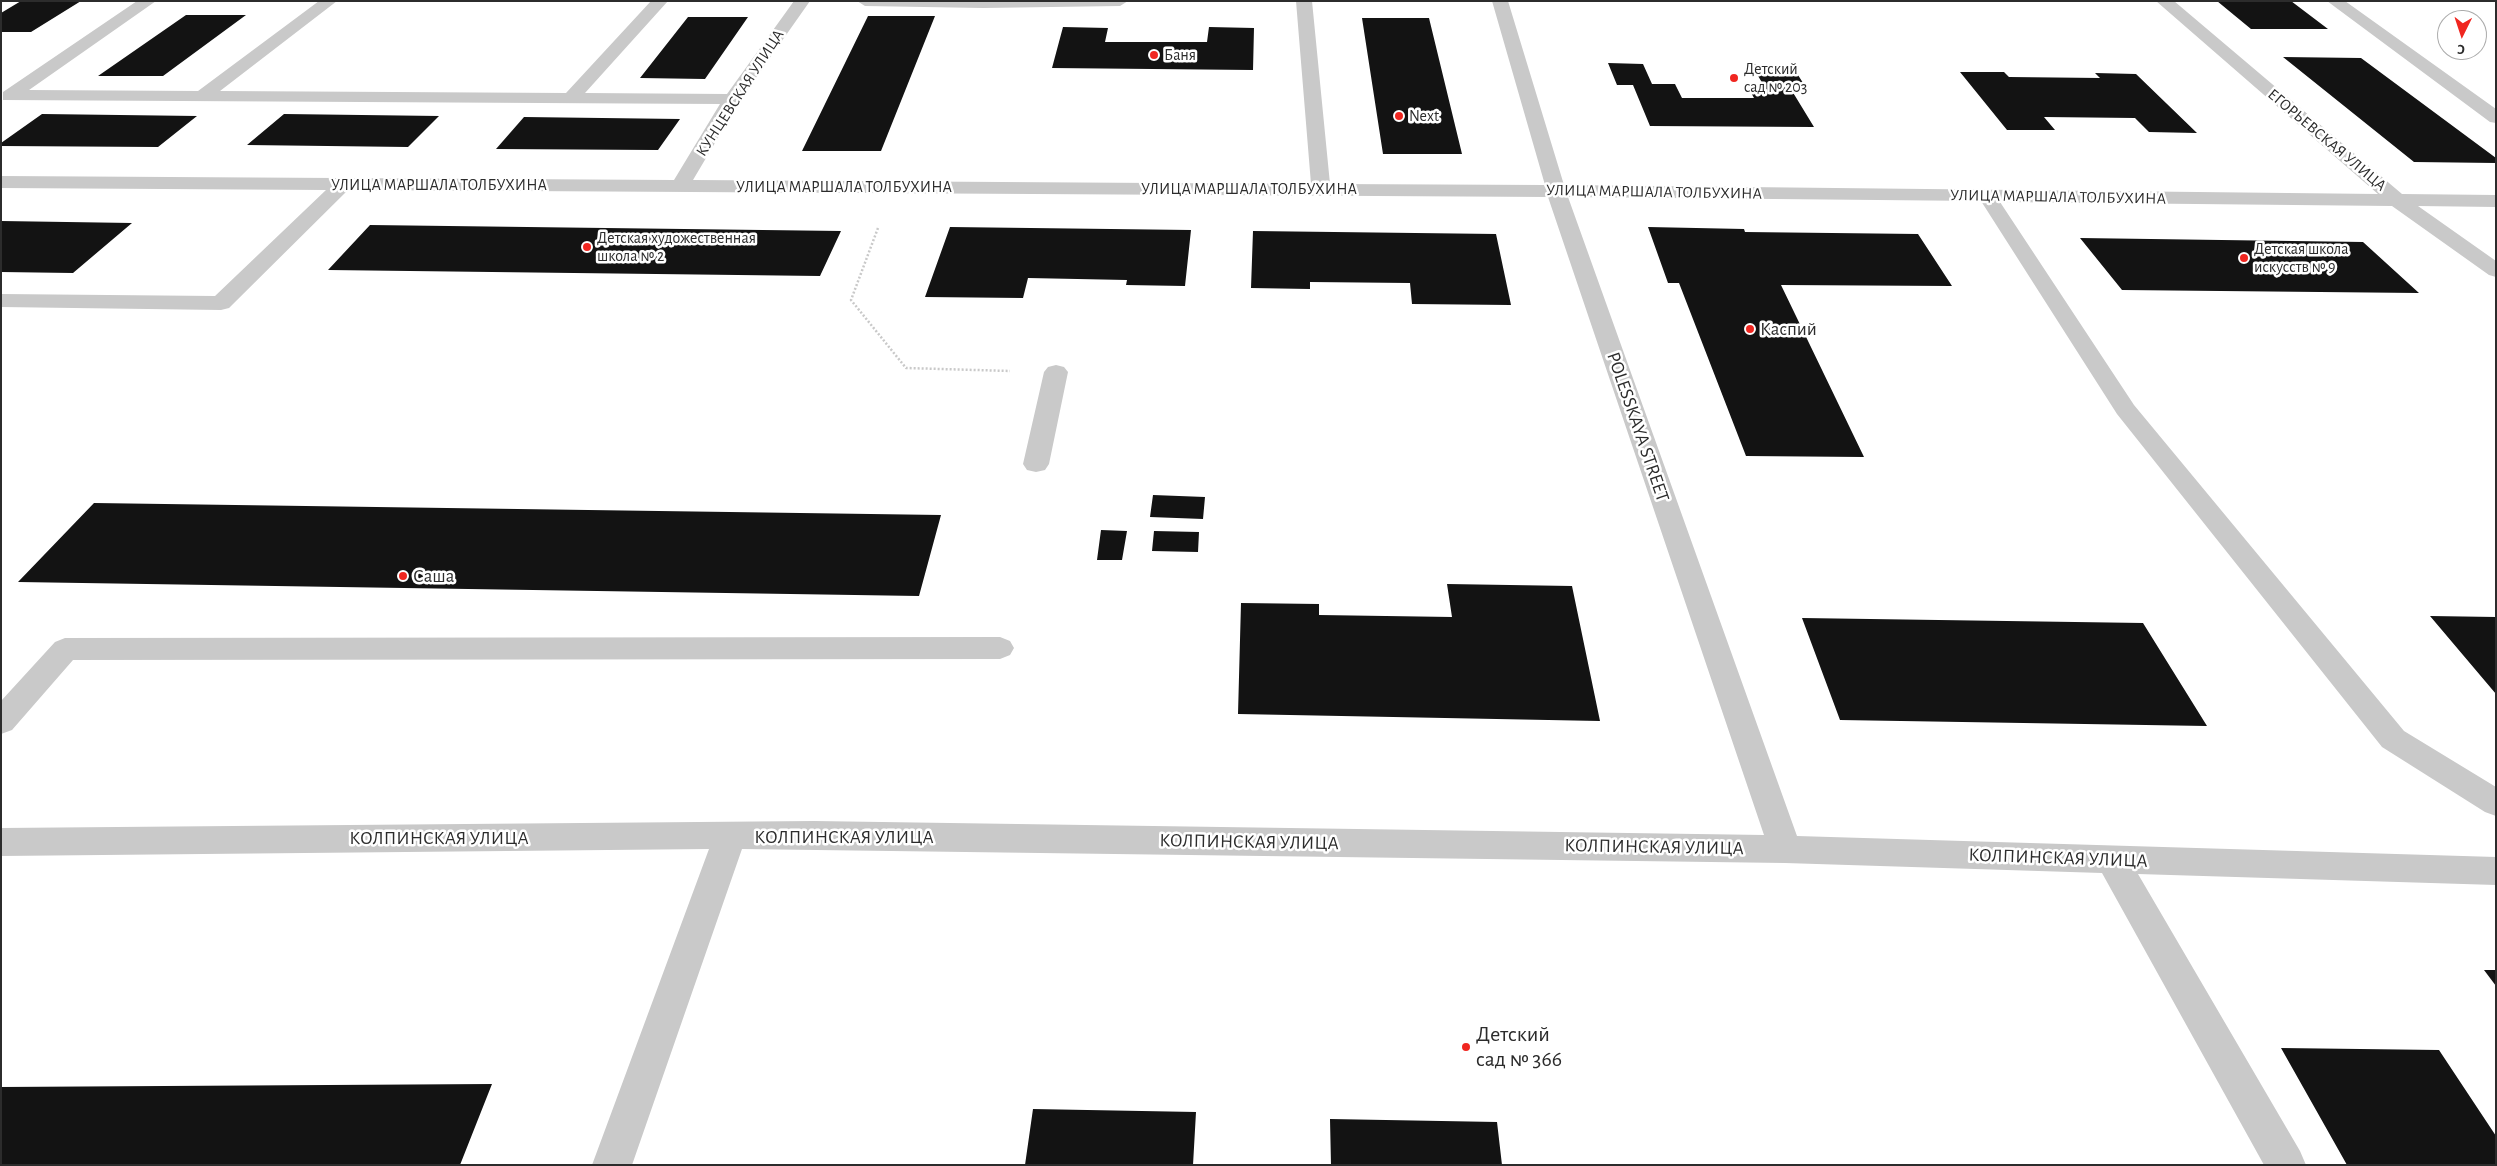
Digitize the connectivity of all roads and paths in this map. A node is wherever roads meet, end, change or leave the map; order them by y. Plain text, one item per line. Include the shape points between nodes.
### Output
1 (148, 1) edge
2 (328, 1) edge
3 (660, 1) edge
4 (802, 1) edge
5 (865, 1) edge
6 (1120, 1) edge
7 (1304, 1) edge
8 (1500, 1) edge
9 (2164, 1) edge
10 (2335, 1) edge
11 (202, 96) junction
12 (6, 98) edge
13 (571, 98) junction
14 (732, 99) junction
15 (2496, 118) edge
16 (1, 182) edge
17 (344, 184) junction
18 (680, 186) junction
19 (894, 187) junction
20 (1322, 190) junction
21 (1556, 191) junction
22 (1987, 196) junction
23 (2398, 201) junction
24 (2496, 201) edge
25 (2496, 271) edge
26 (1, 300) edge
27 (1056, 372) joint
28 (1036, 464) dead end
29 (1000, 648) dead end
30 (1, 722) edge
31 (2496, 803) edge
32 (730, 836) junction
33 (1, 842) edge
34 (1785, 849) junction
35 (2112, 860) junction
36 (2496, 871) edge
37 (612, 1165) edge
38 (2286, 1165) edge

1 - 12 street
2 - 11 street
3 - 13 street
4 - 14 street, КУНЦЕВСКАЯ УЛИЦА
5 - 6 street
7 - 20 street
8 - 21 street, POLESSKAYA STREET
9 - 23 street, ЕГОРЬЕВСКАЯ УЛИЦА
10 - 15 street
11 - 12 street
11 - 13 street
13 - 14 street
14 - 18 street, КУНЦЕВСКАЯ УЛИЦА
16 - 17 street, УЛИЦА МАРШАЛА ТОЛБУХИНА
17 - 18 street, УЛИЦА МАРШАЛА ТОЛБУХИНА
17 - 26 street via 221,303
18 - 19 street, УЛИЦА МАРШАЛА ТОЛБУХИНА
19 - 20 street, УЛИЦА МАРШАЛА ТОЛБУХИНА
19 - 27 path via 851,300 906,368
20 - 21 street, УЛИЦА МАРШАЛА ТОЛБУХИНА
21 - 22 street, УЛИЦА МАРШАЛА ТОЛБУХИНА
21 - 34 street, POLESSKAYA STREET
22 - 23 street, УЛИЦА МАРШАЛА ТОЛБУХИНА
22 - 31 street via 2125,409 2393,739
23 - 24 street, УЛИЦА МАРШАЛА ТОЛБУХИНА
23 - 25 street, ЕГОРЬЕВСКАЯ УЛИЦА
27 - 28 street
29 - 30 street via 65,649
32 - 33 street, КОЛПИНСКАЯ УЛИЦА
32 - 34 street, КОЛПИНСКАЯ УЛИЦА
32 - 37 street
34 - 35 street, КОЛПИНСКАЯ УЛИЦА
35 - 36 street, КОЛПИНСКАЯ УЛИЦА
35 - 38 street

